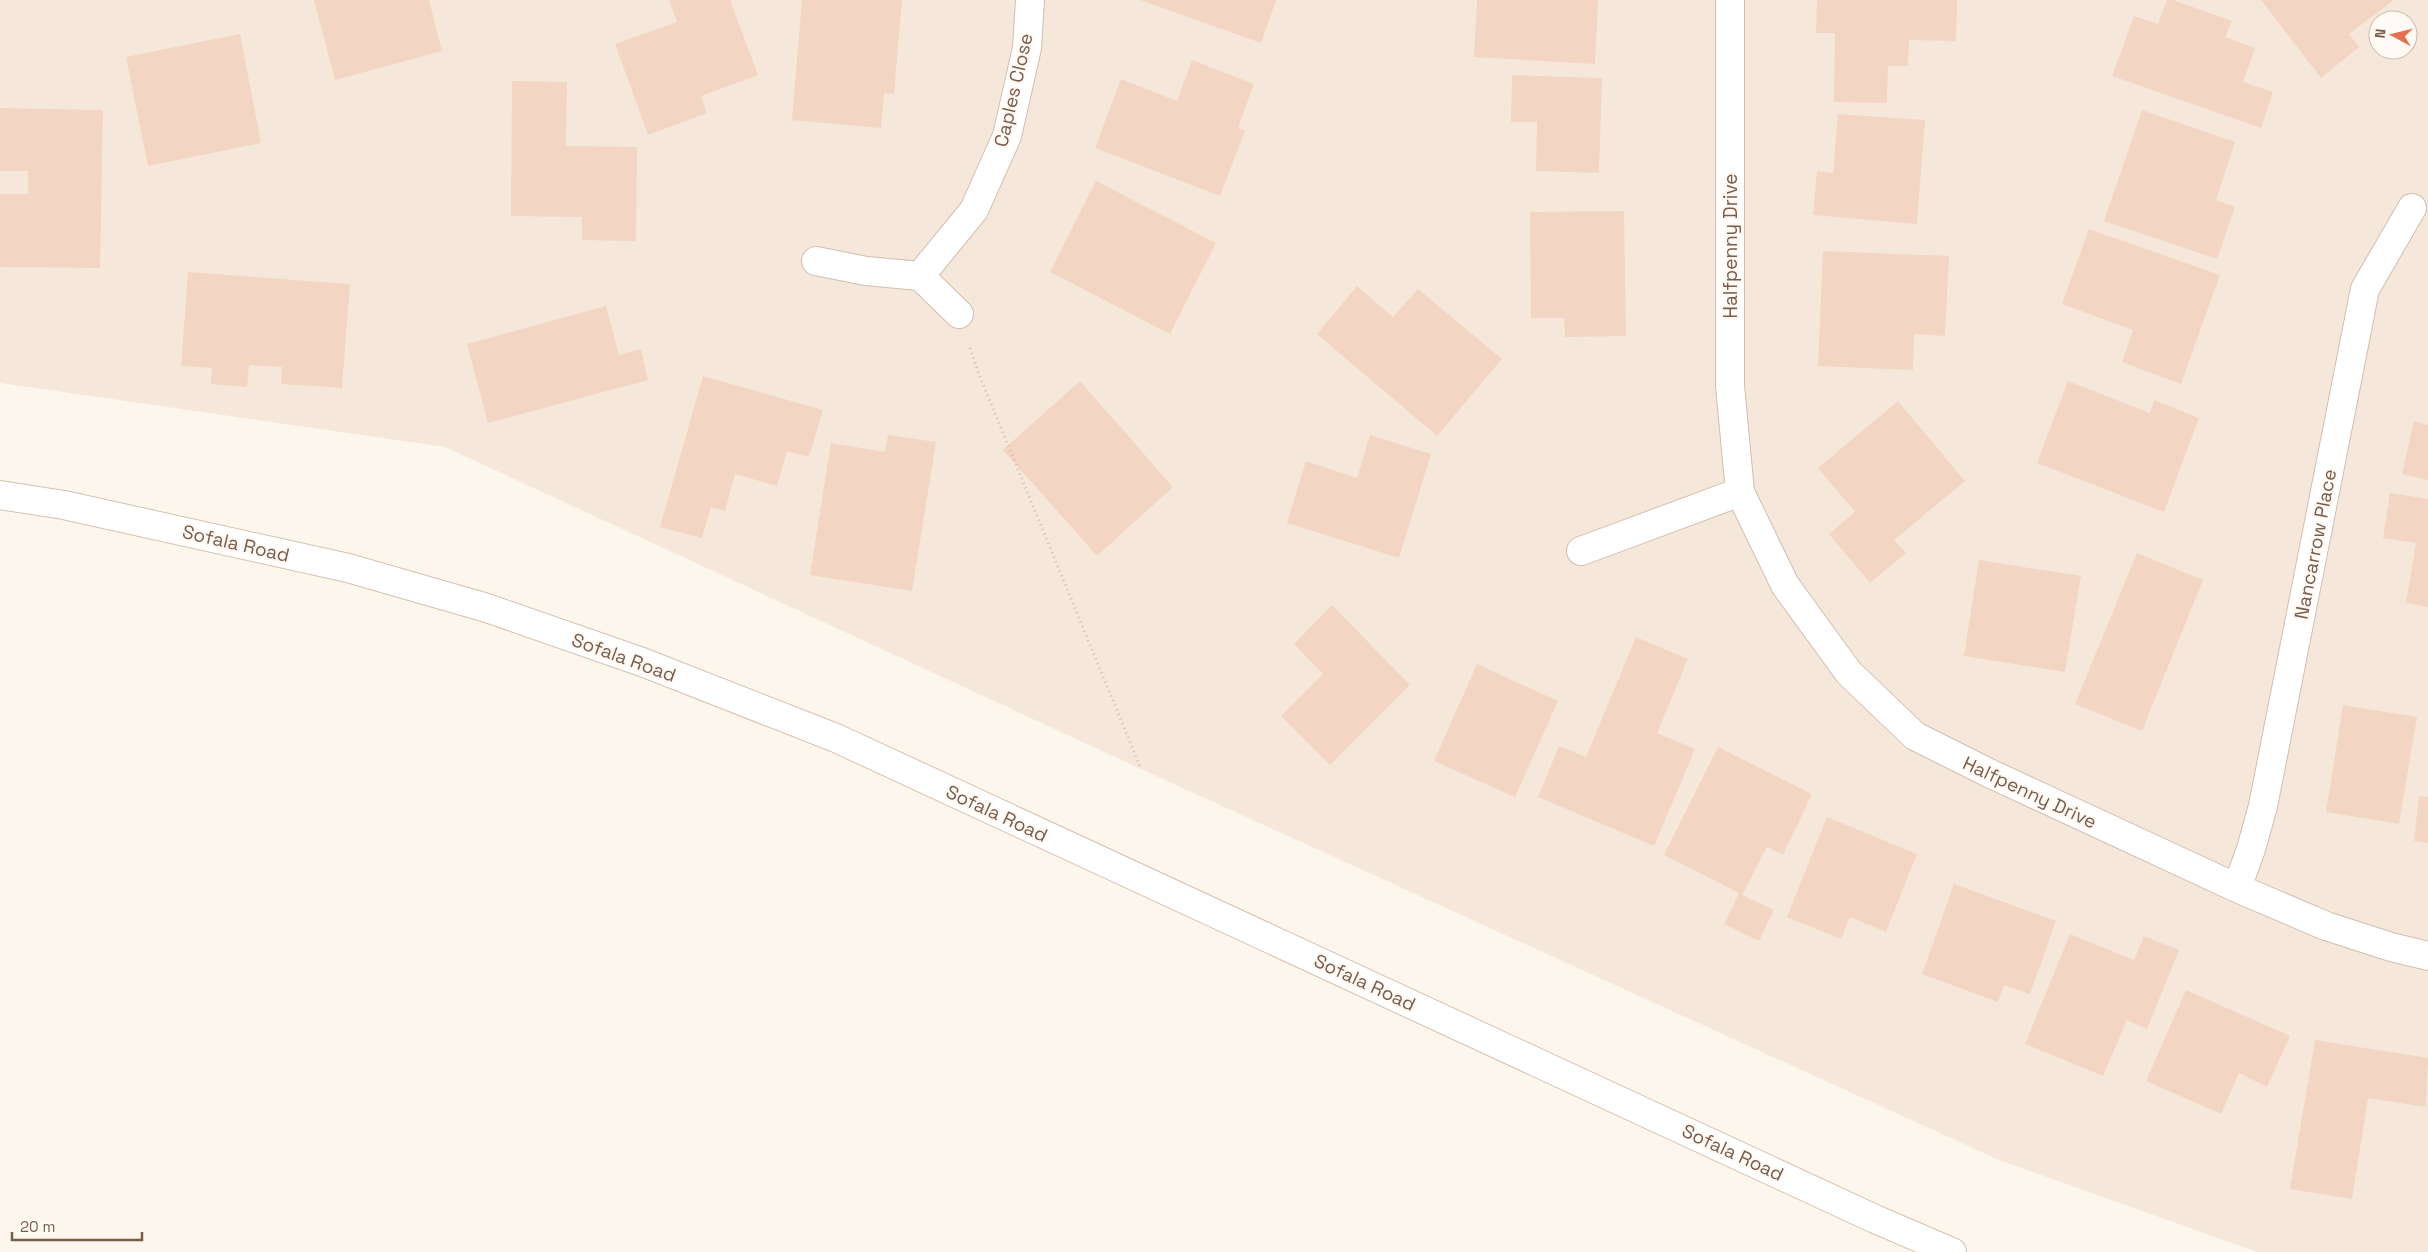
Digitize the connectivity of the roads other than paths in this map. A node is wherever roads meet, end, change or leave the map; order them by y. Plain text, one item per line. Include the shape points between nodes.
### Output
1 (1030, 0) edge
2 (1730, 0) edge
3 (2412, 208) dead end
4 (816, 261) dead end
5 (920, 276) junction
6 (959, 314) road end
7 (1740, 492) junction
8 (0, 495) edge
9 (1581, 551) dead end
10 (2237, 888) junction
11 (2428, 956) edge
12 (1952, 1252) edge

1 - 5 street, Caples Close via 1027,48 1007,136 974,210
2 - 7 street, Halfpenny Drive via 1730,386
3 - 10 street, Nancarrow Place via 2365,289 2263,806
4 - 5 street via 866,271
5 - 6 street
7 - 9 street
7 - 10 street, Halfpenny Drive via 1785,586 1849,673 1915,736
8 - 12 street, Sofala Road via 64,505 348,568 487,608 642,662 836,738
10 - 11 street, Halfpenny Drive via 2326,926

